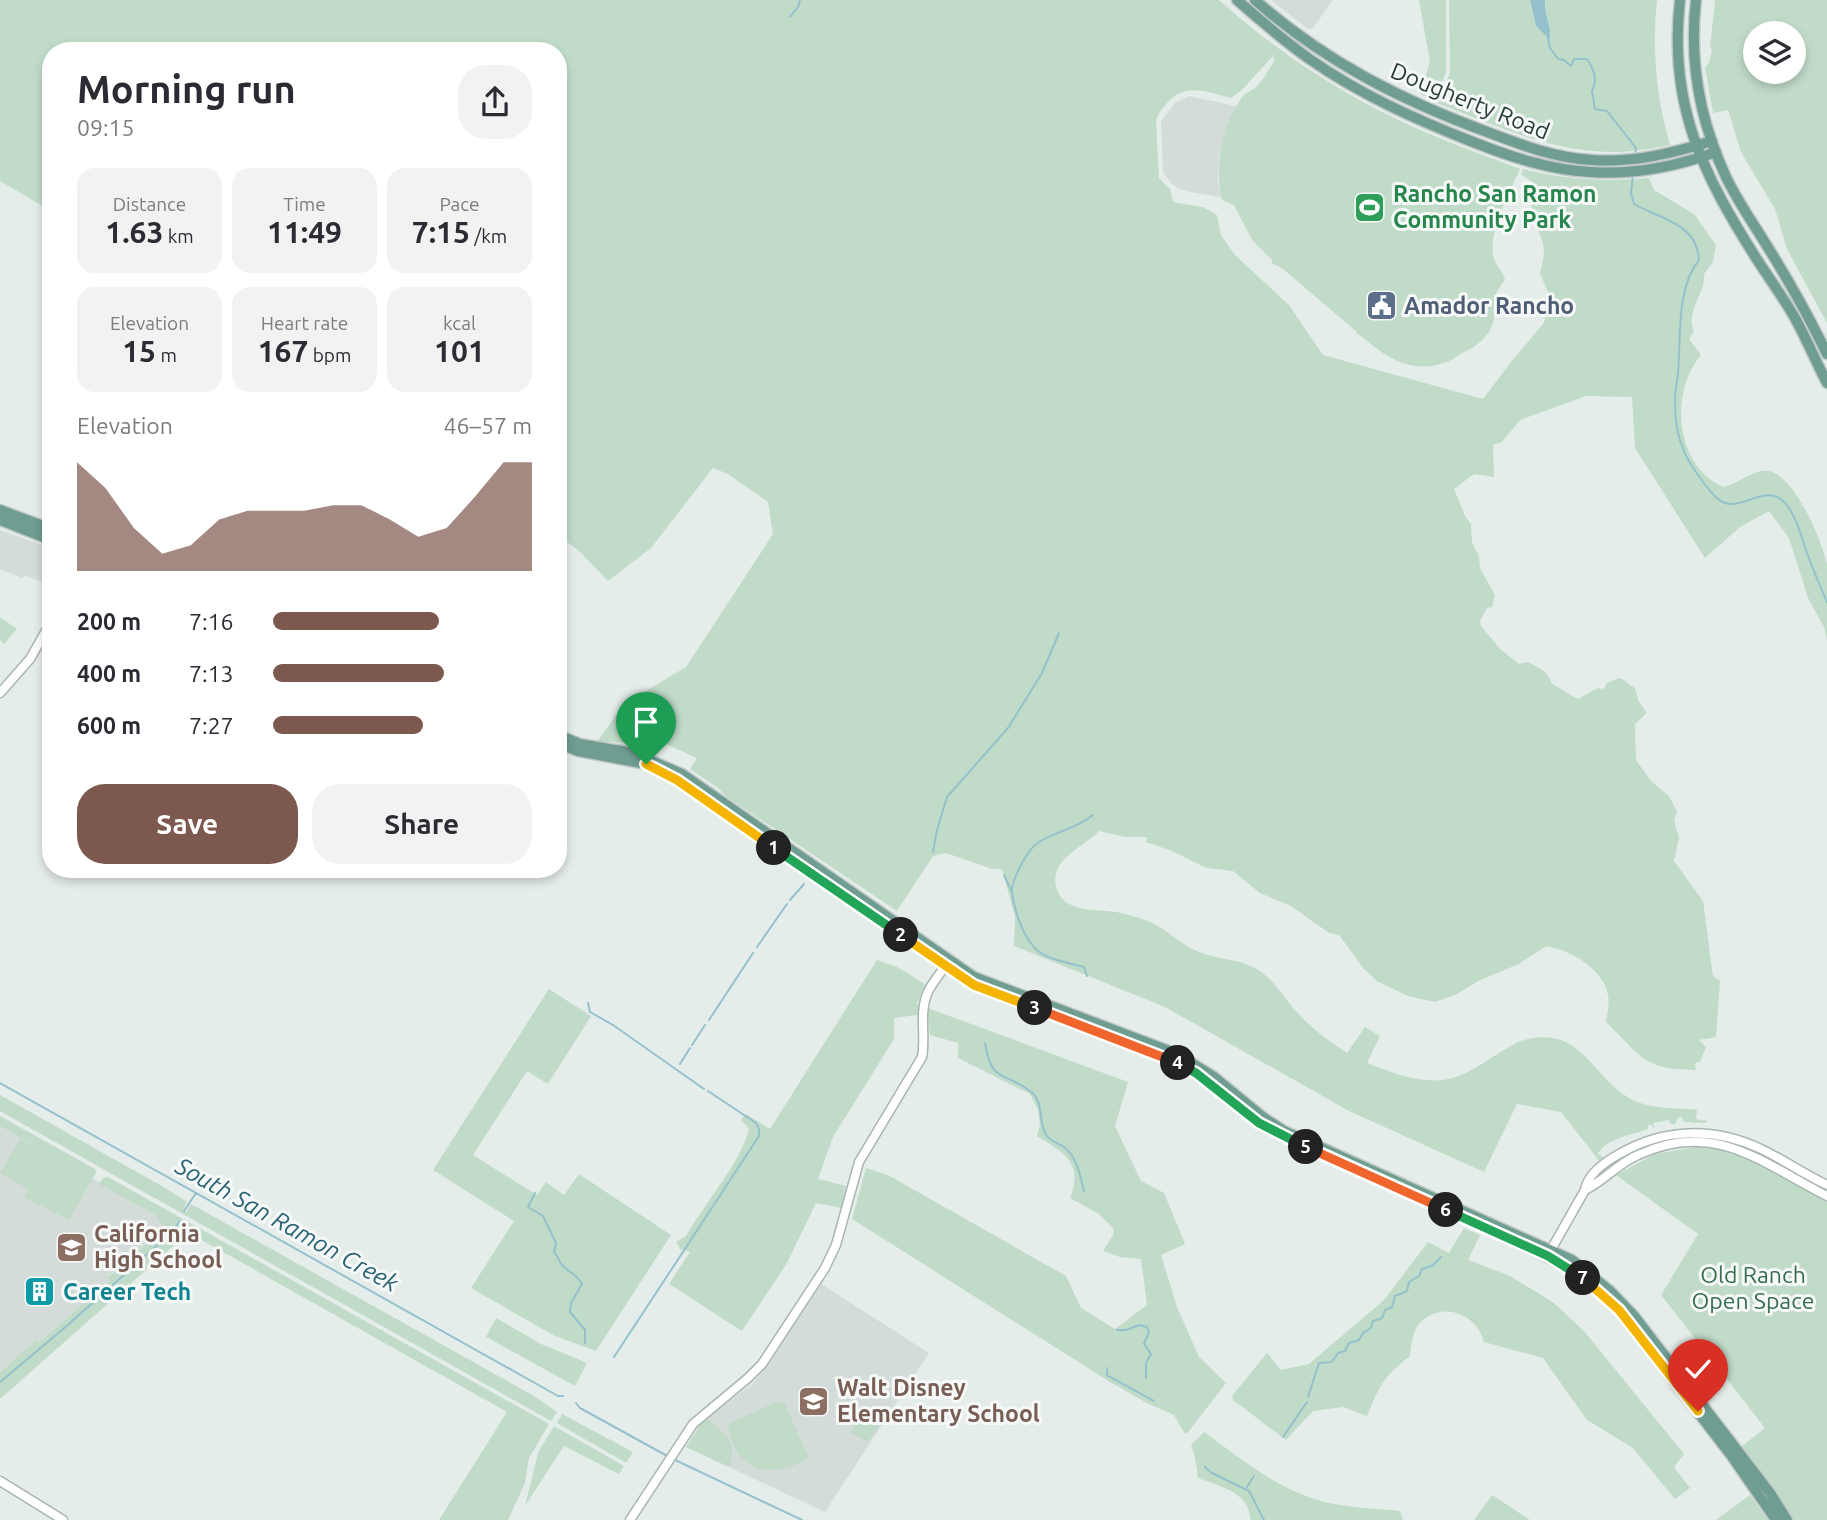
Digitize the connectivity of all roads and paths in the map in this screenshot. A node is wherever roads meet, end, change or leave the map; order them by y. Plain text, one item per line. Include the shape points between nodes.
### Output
1 (1237, 0) edge
2 (1255, 0) edge
3 (1680, 0) edge
4 (1696, 0) edge
5 (1713, 141) junction
6 (1695, 146) junction
7 (1716, 152) junction
8 (1700, 158) junction
9 (1827, 354) edge
10 (1827, 383) edge
11 (0, 510) edge
12 (0, 520) edge
13 (42, 526) edge
14 (42, 536) edge
15 (42, 638) edge
16 (0, 693) edge
17 (567, 739) edge
18 (567, 746) edge
19 (946, 965) junction
20 (1827, 1185) edge
21 (1585, 1190) junction
22 (1827, 1196) edge
23 (1548, 1255) junction
24 (0, 1481) edge
25 (63, 1520) edge
26 (630, 1520) edge
27 (1776, 1520) edge
28 (1787, 1520) edge

1 - 8 main road, Dougherty Road via 1310,59 1395,108 1516,158 1588,172 1634,172
2 - 6 main road, Dougherty Road via 1319,50 1380,87 1527,148 1621,161
3 - 6 main road via 1679,71
4 - 5 main road via 1695,71
5 - 6 main road, Dougherty Road
5 - 7 main road
6 - 8 main road
7 - 8 main road, Dougherty Road
7 - 9 main road via 1737,198
8 - 10 main road via 1796,319
11 - 13 main road
12 - 14 main road
15 - 16 street
17 - 23 main road via 666,765 974,977 1177,1054 1284,1131
18 - 19 main road via 646,764 677,780
19 - 23 main road via 974,985 1173,1061 1277,1134
19 - 26 street via 926,994 922,1057 859,1162 825,1268 762,1364 693,1424
20 - 21 street via 1740,1140 1690,1133 1653,1139 1625,1151 1601,1166 1587,1180
21 - 22 street via 1639,1154 1673,1143 1703,1142 1736,1147
21 - 23 street
23 - 27 main road via 1587,1280 1619,1310
23 - 28 main road via 1572,1261 1634,1316
24 - 25 street

